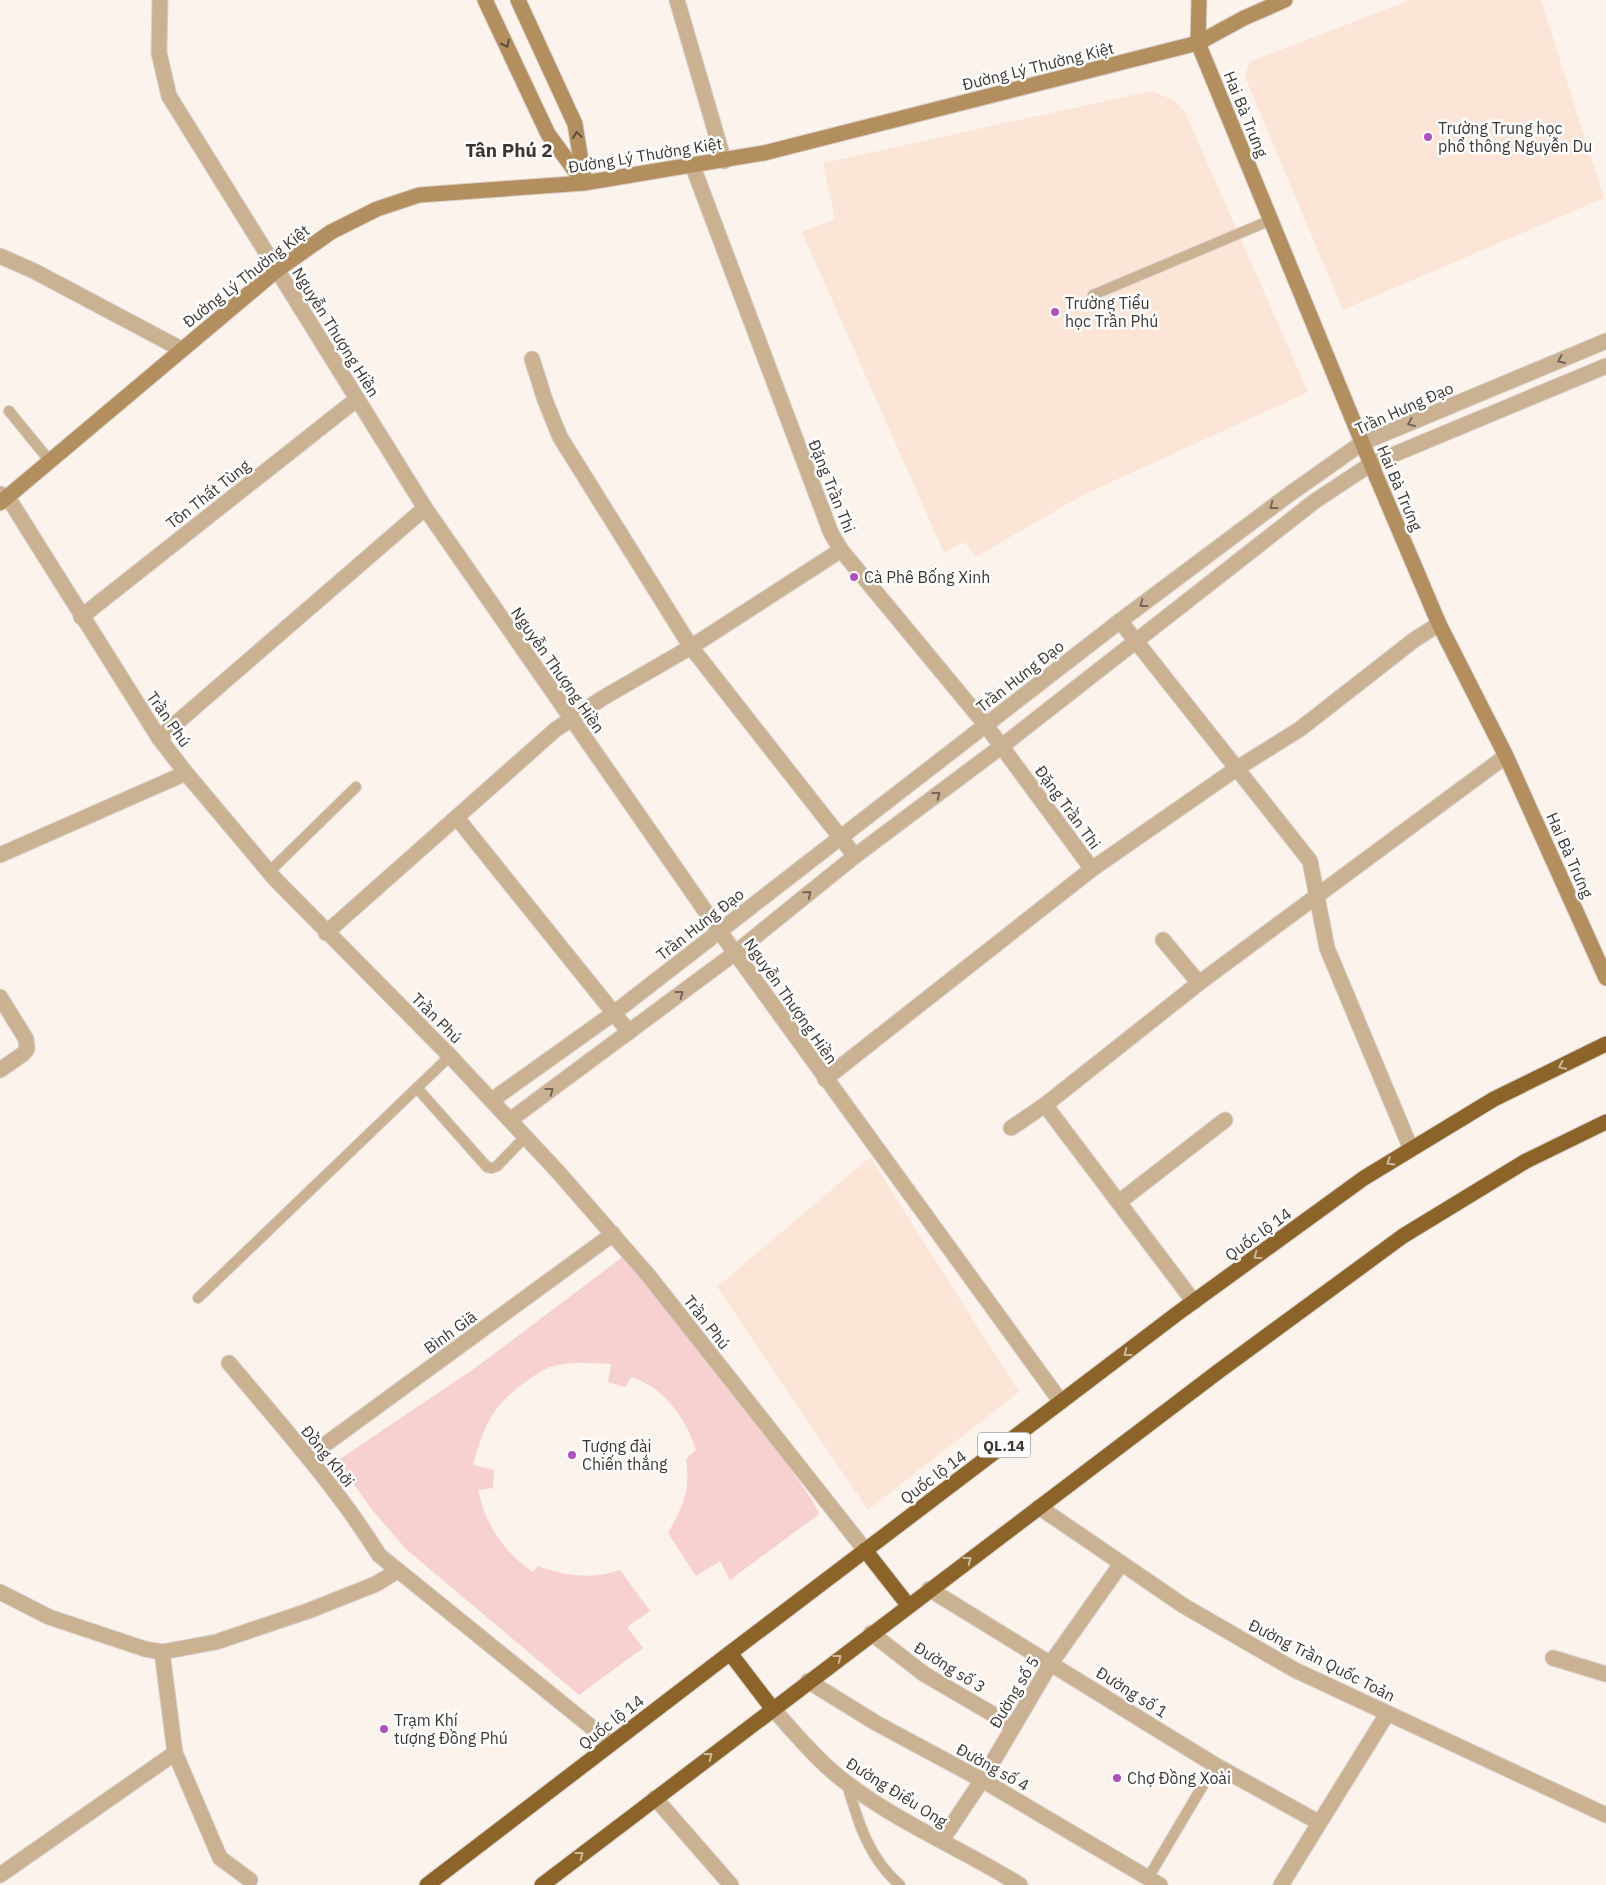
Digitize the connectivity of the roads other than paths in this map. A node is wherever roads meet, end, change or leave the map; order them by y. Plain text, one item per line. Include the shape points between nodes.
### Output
1 (160, 0) edge
2 (485, 0) edge
3 (518, 0) edge
4 (677, 0) edge
5 (1199, 0) edge
6 (1285, 0) edge
7 (1198, 43) junction
8 (724, 161) junction
9 (693, 167) junction
10 (584, 183) junction
11 (1271, 220) junction
12 (0, 256) edge
13 (277, 270) junction
14 (1093, 295) dead end
15 (1606, 341) edge
16 (181, 349) junction
17 (532, 359) dead end
18 (1606, 366) edge
19 (357, 399) junction
20 (9, 410) dead end
21 (1362, 443) junction
22 (48, 460) junction
23 (1371, 464) junction
24 (2, 498) edge
25 (425, 508) junction
26 (840, 550) junction
27 (81, 617) junction
28 (1120, 621) junction
29 (1439, 624) junction
30 (1136, 640) junction
31 (691, 647) junction
32 (571, 719) junction
33 (986, 724) junction
34 (159, 738) junction
35 (1002, 746) junction
36 (1506, 756) junction
37 (1236, 769) junction
38 (186, 772) junction
39 (356, 787) dead end
40 (458, 818) junction
41 (839, 837) junction
42 (0, 855) edge
43 (856, 856) junction
44 (1092, 869) junction
45 (269, 872) junction
46 (1316, 895) junction
47 (720, 932) junction
48 (326, 933) junction
49 (1164, 940) dead end
50 (735, 953) junction
51 (1606, 978) edge
52 (1199, 983) junction
53 (0, 998) edge
54 (614, 1013) junction
55 (629, 1032) junction
56 (1606, 1044) edge
57 (450, 1056) junction
58 (0, 1070) edge
59 (825, 1079) junction
60 (417, 1088) junction
61 (492, 1100) junction
62 (1045, 1104) junction
63 (510, 1120) junction
64 (1224, 1120) dead end
65 (1606, 1122) edge
66 (1011, 1128) dead end
67 (526, 1136) junction
68 (1411, 1149) junction
69 (1119, 1202) junction
70 (613, 1234) junction
71 (198, 1298) dead end
72 (1194, 1302) junction
73 (228, 1363) dead end
74 (1061, 1402) junction
75 (308, 1457) junction
76 (1039, 1507) junction
77 (865, 1550) junction
78 (1121, 1564) junction
79 (397, 1571) junction
80 (929, 1590) junction
81 (0, 1592) edge
82 (908, 1605) junction
83 (871, 1633) junction
84 (162, 1652) junction
85 (730, 1653) junction
86 (1552, 1658) dead end
87 (1051, 1663) junction
88 (1606, 1674) edge
89 (808, 1681) junction
90 (772, 1708) junction
91 (1387, 1714) junction
92 (1013, 1726) junction
93 (611, 1744) junction
94 (175, 1753) junction
95 (1215, 1765) junction
96 (982, 1780) junction
97 (847, 1784) junction
98 (655, 1798) junction
99 (1606, 1815) edge
100 (1318, 1822) junction
101 (942, 1840) junction
102 (0, 1875) edge
103 (250, 1880) dead end
104 (1154, 1882) edge
105 (427, 1885) edge
106 (542, 1885) edge
107 (731, 1885) edge
108 (900, 1885) edge
109 (1020, 1885) edge
110 (1281, 1885) edge

1 - 13 street, Nguyễn Thượng Hiền via 159,53 168,96
2 -> 10 street via 548,134
10 -> 3 street via 575,124
4 - 8 street
5 - 7 street, Hai Bà Trưng
6 - 7 street, Đường Lý Thường Kiệt
7 - 8 street, Đường Lý Thường Kiệt
7 - 11 street, Hai Bà Trưng
8 - 9 street, Đường Lý Thường Kiệt
9 - 10 street, Đường Lý Thường Kiệt
9 - 26 street, Đặng Trần Thi via 821,510
10 - 13 street, Đường Lý Thường Kiệt via 419,196 378,209 331,232
11 - 14 lane
11 - 21 street, Hai Bà Trưng
12 - 16 street
13 - 16 street, Đường Lý Thường Kiệt
13 - 19 street, Nguyễn Thượng Hiền
15 -> 21 street, Trần Hưng Đạo
16 - 22 street, Đường Lý Thường Kiệt
17 - 31 street via 544,400 560,437
18 - 23 street
19 - 25 street, Nguyễn Thượng Hiền
19 - 27 street, Tôn Thất Tùng
20 - 22 lane
21 - 23 street, Hai Bà Trưng
21 -> 28 street, Trần Hưng Đạo
22 - 24 street, Đường Lý Thường Kiệt
23 - 29 street, Hai Bà Trưng
23 - 30 street via 1315,501
24 - 27 street, Trần Phú
25 - 32 street, Nguyễn Thượng Hiền
25 - 34 street
26 - 31 street
26 - 33 street, Đặng Trần Thi
27 - 34 street, Trần Phú
28 - 30 street
28 - 33 street, Trần Hưng Đạo
29 - 36 street, Hai Bà Trưng
29 - 37 street via 1300,729
30 - 35 street
30 - 37 street
31 - 32 street
31 - 41 street
32 - 40 street via 544,739
32 - 47 street, Nguyễn Thượng Hiền
33 - 35 street, Đặng Trần Thi
33 - 41 street, Trần Hưng Đạo
34 - 38 street, Trần Phú
43 -> 35 street
35 - 44 street, Đặng Trần Thi
36 - 46 street
36 - 51 street, Hai Bà Trưng
37 - 44 street
37 - 46 street via 1310,860
38 - 42 street
38 - 45 street, Trần Phú
39 - 45 lane
40 - 48 street
40 - 54 street
41 - 43 street
41 - 47 street, Trần Hưng Đạo
50 -> 43 street
44 - 59 street
45 - 48 street, Trần Phú
46 - 52 street
46 - 68 street via 1328,948
47 - 50 street, Nguyễn Thượng Hiền
47 - 54 street, Trần Hưng Đạo
48 - 57 street, Trần Phú
49 - 52 street
55 -> 50 street
50 - 59 street, Nguyễn Thượng Hiền
52 - 62 street
53 - 58 street via 26,1039 27,1049
54 - 55 street
54 - 61 street, Trần Hưng Đạo
63 -> 55 street
56 -> 68 highway, Quốc lộ 14 / QL.14 via 1494,1099
57 - 60 lane
57 - 61 street, Trần Phú
59 - 74 street, Nguyễn Thượng Hiền
60 - 67 lane via 487,1167 497,1166
60 - 71 lane
61 - 63 street, Trần Phú
62 - 66 street
62 - 69 street
63 - 67 street, Trần Phú
64 - 69 street
65 - 76 highway via 1526,1161 1403,1236
67 - 70 street, Trần Phú
68 -> 72 highway, Quốc lộ 14 / QL.14 via 1364,1178
69 - 72 street
70 - 75 street, Bình Giã
70 - 77 street, Trần Phú
72 -> 74 highway, Quốc lộ 14 / QL.14
73 - 75 street, Đồng Khởi
74 - 77 highway, Quốc lộ 14 / QL.14
75 - 79 street, Đồng Khởi via 379,1555
76 - 78 street, Đường Trần Quốc Toản
80 -> 76 highway
77 - 82 highway
77 - 85 highway, Quốc lộ 14 / QL.14
78 - 87 street, Đường số 5
78 - 91 street, Đường Trần Quốc Toản via 1184,1606 1296,1670
79 - 84 street via 376,1584 308,1611 216,1642
79 - 93 street, Đồng Khởi
80 - 82 highway
80 - 87 street, Đường số 1
81 - 84 street via 49,1617
82 - 83 highway
89 -> 83 highway
83 - 92 street, Đường số 3 via 924,1674
84 - 94 street
85 - 90 highway
85 - 93 highway, Quốc lộ 14 / QL.14
86 - 88 street
87 - 92 street, Đường số 5
87 - 95 street, Đường số 1
89 - 90 highway
89 - 96 street, Đường số 4 via 876,1723
90 - 97 street, Đường Điểu Ong via 825,1766
98 -> 90 highway
91 - 99 street, Đường Trần Quốc Toản
91 - 100 street
92 - 96 street, Đường số 5
93 - 105 highway, Quốc lộ 14 / QL.14
94 - 102 street
94 - 103 street via 220,1858
95 - 100 street, Đường số 1
95 - 104 lane
96 - 101 street, Đường số 5
96 - 104 street, Đường số 4
97 - 101 street, Đường Điểu Ong
97 - 108 lane via 857,1820 875,1858
106 -> 98 highway
98 - 107 street
100 - 110 street
101 - 109 street, Đường Điểu Ong

